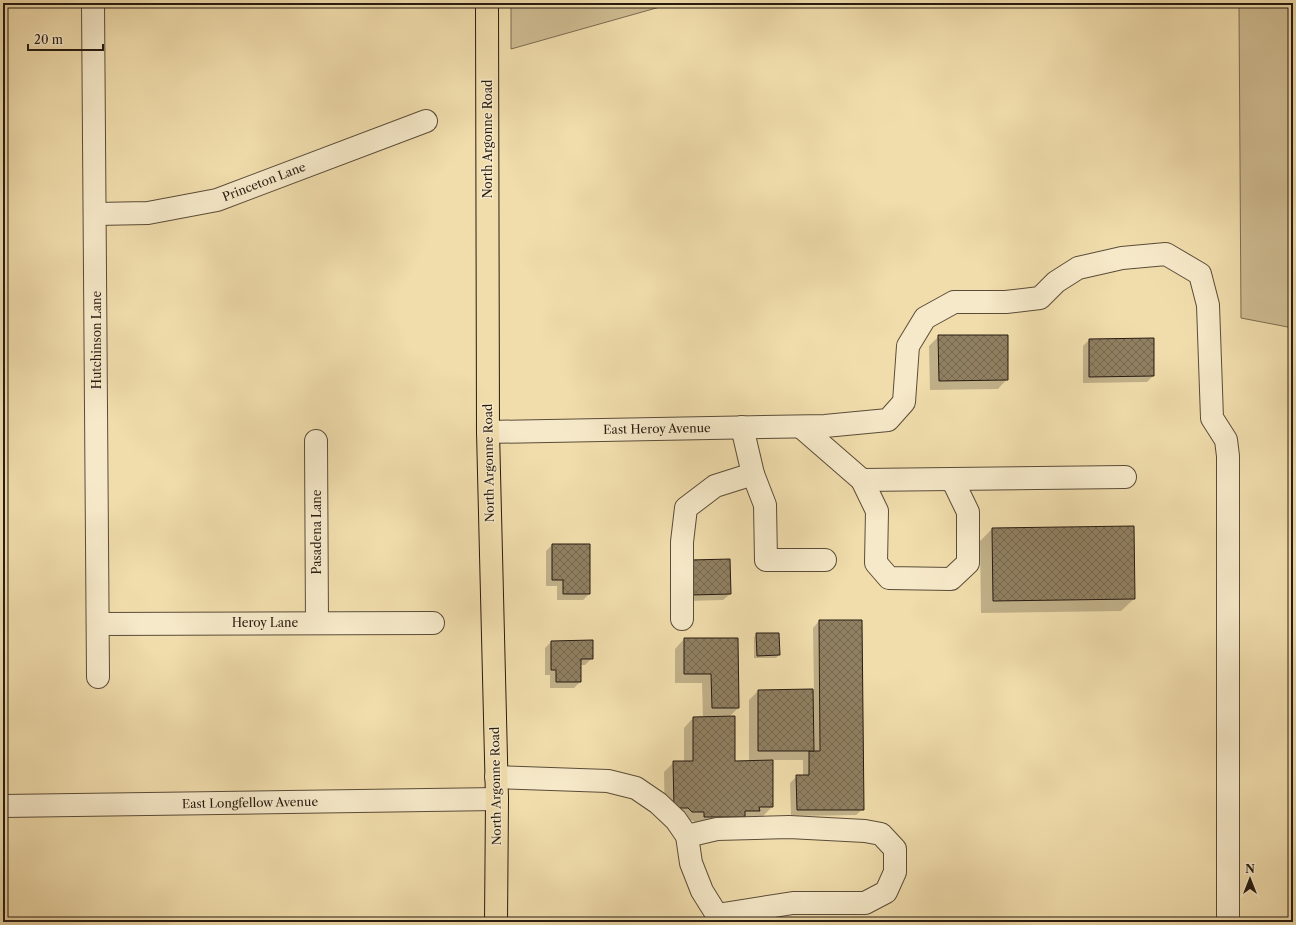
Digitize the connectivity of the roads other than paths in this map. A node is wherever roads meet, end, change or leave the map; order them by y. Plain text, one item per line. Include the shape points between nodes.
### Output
1 (93, 3) edge
2 (487, 3) edge
3 (426, 121) dead end
4 (96, 214) junction
5 (801, 426) junction
6 (742, 427) junction
7 (488, 432) junction
8 (316, 441) dead end
9 (753, 474) junction
10 (1125, 478) dead end
11 (952, 479) junction
12 (862, 480) junction
13 (825, 560) dead end
14 (682, 619) dead end
15 (317, 623) junction
16 (433, 623) dead end
17 (98, 624) junction
18 (98, 677) dead end
19 (496, 777) junction
20 (497, 800) junction
21 (3, 806) edge
22 (687, 836) junction
23 (718, 919) edge
24 (496, 922) edge
25 (1228, 922) edge

1 - 4 street, Hutchinson Lane
2 - 7 main road, North Argonne Road
3 - 4 street, Princeton Lane via 217,200 148,213
4 - 17 street, Hutchinson Lane
5 - 6 street, East Heroy Avenue
5 - 12 street
5 - 25 street, East Heroy Avenue via 888,420 904,402 908,346 925,318 954,302 1006,302 1040,298 1056,282 1078,268 1122,258 1166,254 1200,274 1208,305 1212,418 1226,440 1228,456
6 - 7 street, East Heroy Avenue
6 - 9 street
7 - 19 main road, North Argonne Road
8 - 15 street, Pasadena Lane
9 - 13 street via 765,506 766,560
9 - 14 street via 715,486 686,508 682,542
10 - 11 street
11 - 12 street
11 - 12 street via 968,512 968,563 951,579 889,578 876,563 878,511
15 - 16 street, Heroy Lane
15 - 17 street, Heroy Lane
17 - 18 street, Hutchinson Lane
19 - 20 main road, North Argonne Road
19 - 22 street via 608,781 636,788 658,803 676,820
20 - 21 street, East Longfellow Avenue
20 - 24 main road, North Argonne Road
22 - 23 street via 690,863
22 - 23 street via 717,829 864,831 881,834 895,849 895,872 886,892 864,903 793,903

